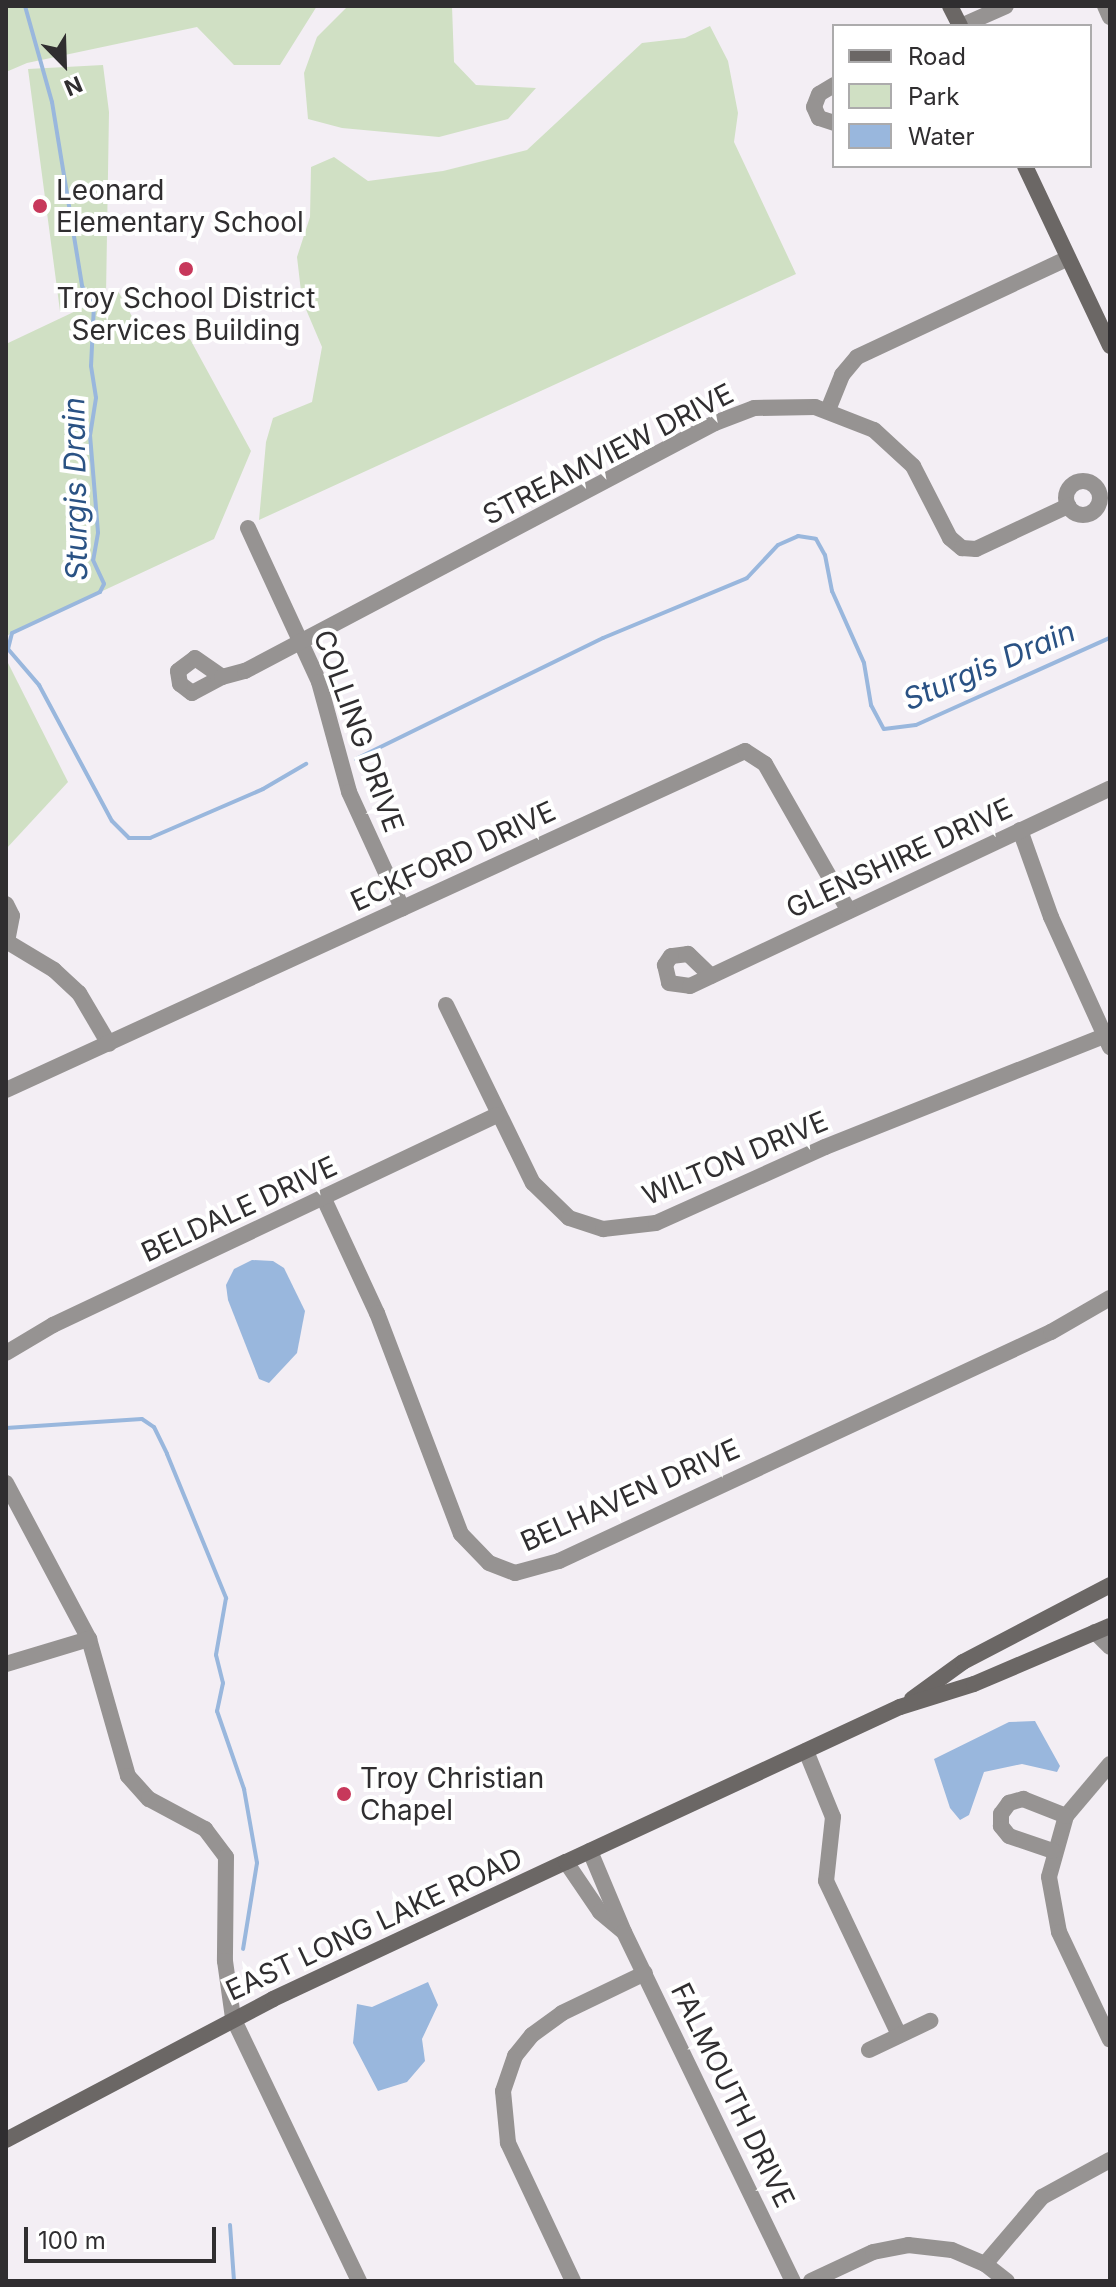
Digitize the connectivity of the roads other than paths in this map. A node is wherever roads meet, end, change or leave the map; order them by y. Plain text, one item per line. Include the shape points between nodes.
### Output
1 (950, 6) edge
2 (1006, 6) edge
3 (1105, 6) edge
4 (1110, 17) edge
5 (959, 24) edge
6 (965, 24) edge
7 (832, 86) edge
8 (832, 122) edge
9 (1026, 168) edge
10 (1068, 258) junction
11 (1110, 346) edge
12 (828, 410) junction
13 (1068, 506) dead end
14 (248, 528) dead end
15 (301, 643) junction
16 (222, 677) dead end
17 (1110, 788) edge
18 (1020, 830) junction
19 (6, 904) edge
20 (402, 908) junction
21 (849, 911) junction
22 (6, 941) edge
23 (711, 976) dead end
24 (446, 1005) dead end
25 (1107, 1042) edge
26 (109, 1044) junction
27 (6, 1090) edge
28 (496, 1116) junction
29 (324, 1199) junction
30 (1110, 1298) edge
31 (6, 1353) edge
32 (6, 1483) edge
33 (1110, 1585) edge
34 (1110, 1597) edge
35 (1103, 1629) edge
36 (89, 1639) junction
37 (1110, 1647) edge
38 (1044, 1654) junction
39 (6, 1664) edge
40 (900, 1707) junction
41 (806, 1751) junction
42 (1110, 1764) edge
43 (1066, 1816) junction
44 (590, 1851) junction
45 (1053, 1851) junction
46 (566, 1862) junction
47 (624, 1932) junction
48 (645, 1973) junction
49 (233, 2018) junction
50 (930, 2021) dead end
51 (899, 2035) junction
52 (1110, 2040) edge
53 (869, 2050) dead end
54 (6, 2140) edge
55 (1110, 2160) edge
56 (985, 2264) junction
57 (359, 2281) edge
58 (573, 2281) edge
59 (793, 2281) edge
60 (811, 2281) edge
61 (1007, 2281) edge

1 - 5 main road
2 - 6 street
3 - 4 street
7 - 8 street via 819,94 814,107 819,118
9 - 10 main road
10 - 11 main road
10 - 12 street via 857,357 838,381
12 - 13 street, STREAMVIEW DRIVE via 863,424 901,452 923,482 950,538 962,548 987,545
12 - 15 street, STREAMVIEW DRIVE via 776,406 729,417
14 - 15 street, COLLING DRIVE
15 - 16 street, STREAMVIEW DRIVE
15 - 20 street, COLLING DRIVE via 326,702 349,792
17 - 18 street, GLENSHIRE DRIVE
18 - 21 street, GLENSHIRE DRIVE
18 - 25 street via 1051,917
19 - 22 street via 12,916
20 - 21 street, ECKFORD DRIVE via 745,751 765,764
20 - 26 street, ECKFORD DRIVE
21 - 23 street, GLENSHIRE DRIVE
22 - 26 street via 54,970 79,993
24 - 28 street, WILTON DRIVE
25 - 28 street, WILTON DRIVE via 639,1228 603,1229 558,1210 533,1183
26 - 27 street, ECKFORD DRIVE
28 - 29 street, BELDALE DRIVE
29 - 30 street, BELHAVEN DRIVE via 377,1313 461,1534 489,1563 515,1573 559,1561 1051,1332
29 - 31 street, BELDALE DRIVE via 53,1325
32 - 36 street
33 - 40 main road, EAST LONG LAKE ROAD via 963,1662
34 - 38 main road via 1037,1635 1036,1647
35 - 37 street
35 - 38 main road, EAST LONG LAKE ROAD
36 - 39 street
36 - 49 street via 128,1776 149,1799 212,1835 226,1857 225,1961
38 - 40 main road, EAST LONG LAKE ROAD
40 - 41 main road, EAST LONG LAKE ROAD
41 - 44 main road, EAST LONG LAKE ROAD
41 - 51 street via 833,1817 825,1871 829,1890
42 - 43 street
43 - 45 street
43 - 45 street via 1023,1799 1009,1803 1001,1814 1001,1826 1009,1836
44 - 46 main road, EAST LONG LAKE ROAD
44 - 47 street, FALMOUTH DRIVE
45 - 52 street via 1049,1877 1054,1918
46 - 47 street, FALMOUTH DRIVE via 600,1912
46 - 49 main road, EAST LONG LAKE ROAD
47 - 48 street, FALMOUTH DRIVE
48 - 58 street via 562,2013 532,2035 515,2056 503,2091 508,2143
48 - 59 street, FALMOUTH DRIVE
49 - 54 main road, EAST LONG LAKE ROAD
49 - 57 street
50 - 51 street
51 - 53 street
55 - 56 street via 1042,2197
56 - 60 street via 952,2250 908,2245 873,2252
56 - 61 street

